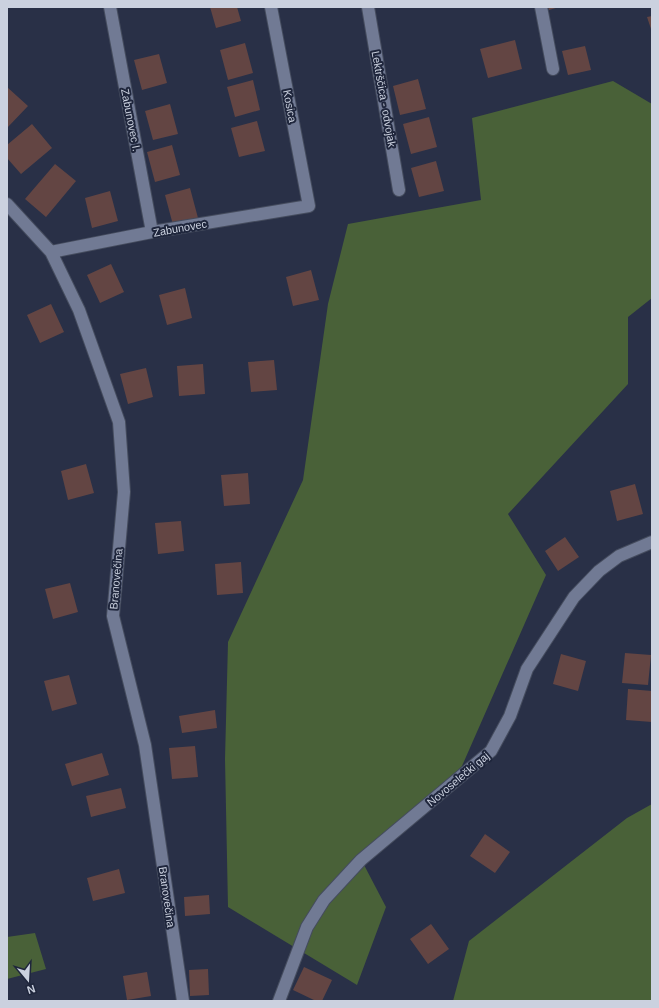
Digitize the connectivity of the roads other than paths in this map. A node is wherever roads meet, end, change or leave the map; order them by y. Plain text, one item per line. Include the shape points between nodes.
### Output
1 (110, 7) edge
2 (272, 7) edge
3 (368, 7) edge
4 (541, 7) edge
5 (553, 69) dead end
6 (400, 190) dead end
7 (7, 204) edge
8 (309, 206) joint
9 (152, 232) junction
10 (51, 252) junction
11 (652, 542) edge
12 (183, 1001) edge
13 (279, 1001) edge

1 - 9 street, Zabunovec I.
2 - 8 street, Kosica
3 - 6 street, Lektrščica - odvojak
4 - 5 street
7 - 10 street, Branovečina
8 - 9 street, Zabunovec
9 - 10 street, Zabunovec
10 - 12 street, Branovečina via 79,310 119,422 124,492 113,616 146,745
11 - 13 street, Novoselečki gaj via 620,556 599,571 574,597 527,669 510,716 491,751 361,860 324,900 308,927

